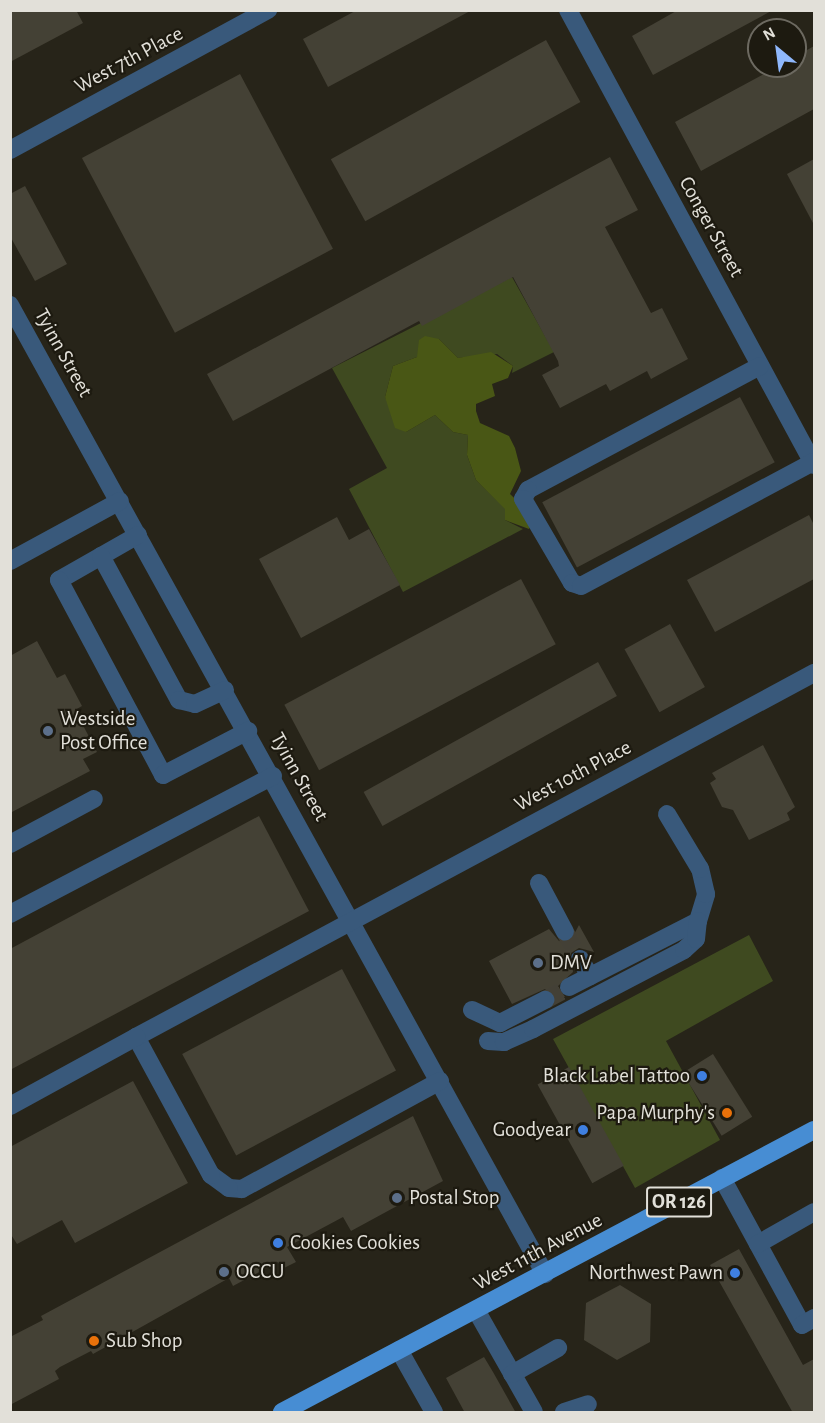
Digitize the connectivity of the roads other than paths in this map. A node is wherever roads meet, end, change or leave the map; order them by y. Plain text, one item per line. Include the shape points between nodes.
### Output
1 (268, 10) edge
2 (568, 10) edge
3 (10, 150) edge
4 (10, 304) edge
5 (760, 366) junction
6 (814, 464) edge
7 (120, 501) junction
8 (138, 535) junction
9 (102, 556) junction
10 (10, 561) edge
11 (814, 673) edge
12 (225, 690) junction
13 (248, 731) junction
14 (273, 776) junction
15 (94, 799) dead end
16 (667, 814) dead end
17 (10, 844) edge
18 (539, 883) dead end
19 (10, 914) edge
20 (353, 920) junction
21 (698, 921) junction
22 (565, 932) tunnel mouth
23 (580, 959) tunnel mouth
24 (590, 976) junction
25 (569, 987) tunnel mouth
26 (545, 1000) tunnel mouth
27 (472, 1010) dead end
28 (136, 1037) junction
29 (488, 1041) dead end
30 (440, 1081) junction
31 (10, 1106) edge
32 (814, 1130) edge
33 (722, 1178) junction
34 (814, 1212) edge
35 (758, 1244) junction
36 (545, 1274) junction
37 (476, 1310) junction
38 (814, 1318) edge
39 (558, 1348) dead end
40 (399, 1350) junction
41 (512, 1374) junction
42 (588, 1404) dead end
43 (282, 1413) edge
44 (434, 1413) edge
45 (534, 1413) edge
46 (564, 1413) edge

1 - 3 street, West 7th Place
2 - 5 street, Conger Street
4 - 7 street, Tyinn Street
5 - 6 street, Conger Street
5 - 6 street via 528,490 523,499 572,583 581,586
7 - 8 street, Tyinn Street
7 - 10 street
8 - 9 street
8 - 12 street, Tyinn Street
9 - 12 street via 179,700 195,704
9 - 13 street via 59,580 164,775
11 - 20 street, West 10th Place
12 - 13 street, Tyinn Street
13 - 14 street, Tyinn Street
14 - 19 street
14 - 20 street, Tyinn Street
15 - 17 street
16 - 21 street via 700,869 706,894
18 - 22 street
20 - 28 street, West 10th Place
20 - 30 street, Tyinn Street
21 - 24 street
21 - 29 street via 696,939 684,950 533,1029 504,1042
23 - 24 street
24 - 25 street
26 - 27 street via 500,1023
28 - 30 street via 212,1175 229,1188 242,1189
28 - 31 street, West 10th Place
30 - 36 street, Tyinn Street
32 - 33 main road, West 11th Avenue / OR 126
33 - 35 street
33 - 36 main road, West 11th Avenue / OR 126
34 - 35 street
35 - 38 street via 802,1325
36 - 37 main road, West 11th Avenue / OR 126
37 - 40 main road, West 11th Avenue / OR 126
37 - 41 street
39 - 41 street
40 - 43 main road, West 11th Avenue / OR 126
40 - 44 street
41 - 45 street
42 - 46 street

